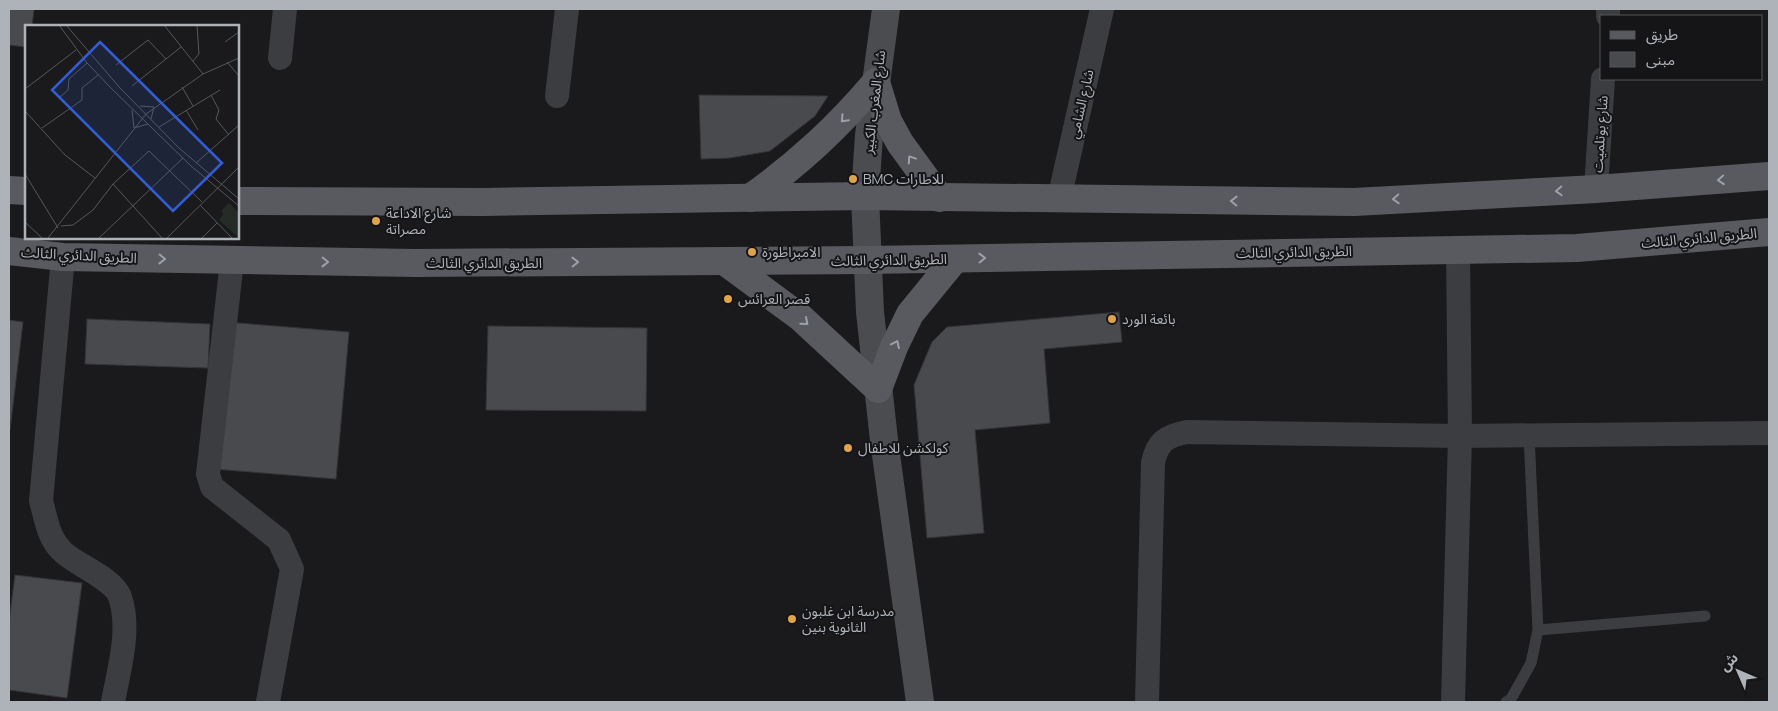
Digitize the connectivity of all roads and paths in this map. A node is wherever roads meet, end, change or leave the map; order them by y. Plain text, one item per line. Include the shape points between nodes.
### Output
1 (285, 9) edge
2 (567, 9) edge
3 (886, 9) edge
4 (1102, 9) edge
5 (280, 58) dead end
6 (1603, 80) edge
7 (876, 82) junction
8 (557, 96) dead end
9 (1769, 176) edge
10 (1596, 189) junction
11 (9, 190) edge
12 (25, 191) edge
13 (865, 196) junction
14 (750, 198) junction
15 (940, 198) junction
16 (1059, 199) junction
17 (239, 200) edge
18 (1769, 232) edge
19 (1458, 250) junction
20 (9, 251) edge
21 (63, 257) junction
22 (955, 258) junction
23 (867, 260) junction
24 (232, 261) junction
25 (724, 261) junction
26 (878, 389) junction
27 (1769, 432) edge
28 (1530, 435) junction
29 (1460, 436) junction
30 (1705, 616) dead end
31 (1538, 630) junction
32 (113, 702) edge
33 (268, 702) edge
34 (920, 702) edge
35 (1147, 702) edge
36 (1453, 702) edge
37 (1506, 702) edge

1 - 5 street
2 - 8 street
3 - 7 street, شارع المغرب الكبير
4 - 16 street, شارع الشامي
6 - 10 street, شارع بوتلميت
7 - 13 street, شارع المغرب الكبير
7 -> 14 main road via 821,143
15 -> 7 main road via 896,136
9 -> 10 main road
10 -> 16 main road via 1354,202
11 - 12 main road
13 - 14 main road
13 - 15 main road
13 - 23 street, شارع المغرب الكبير
14 - 17 main road via 483,202
15 - 16 main road
18 - 19 main road, الطريق الدائري الثالث via 1577,248
22 -> 19 main road, الطريق الدائري الثالث
19 - 29 street
20 - 21 main road, الطريق الدائري الثالث
21 -> 24 main road, الطريق الدائري الثالث
21 - 32 street via 41,501 50,532 61,551 105,580 120,595 125,631
22 - 23 main road, الطريق الدائري الثالث
26 -> 22 main road via 910,314
23 - 25 main road, الطريق الدائري الثالث
23 - 26 street, شارع المغرب الكبير
24 -> 25 main road, الطريق الدائري الثالث
24 - 33 street via 208,474 212,487 279,540 292,569
25 -> 26 main road via 800,317
26 - 34 street, شارع المغرب الكبير
27 - 28 street
28 - 29 street
28 - 31 lane
29 - 35 street via 1187,432 1161,441 1153,463
29 - 36 street
30 - 31 lane
31 - 37 lane via 1531,663

